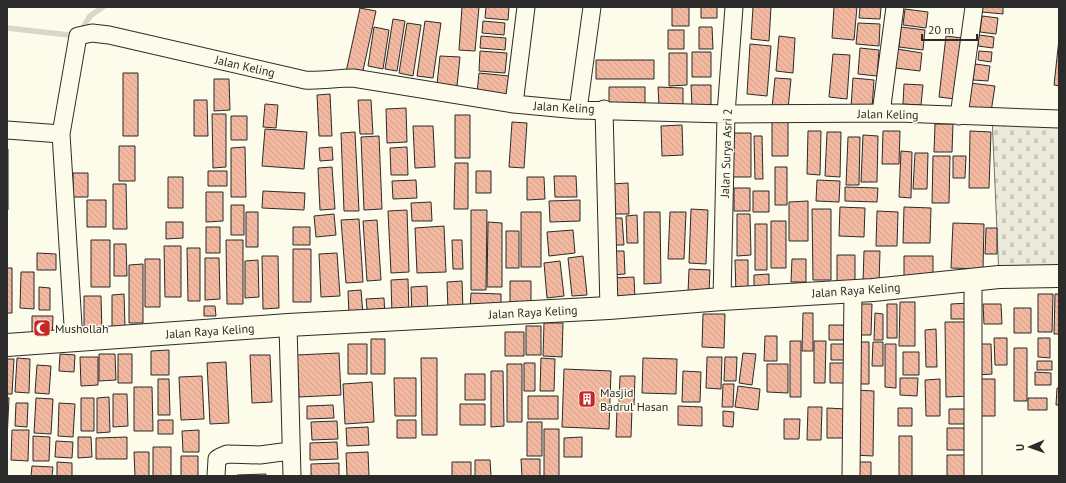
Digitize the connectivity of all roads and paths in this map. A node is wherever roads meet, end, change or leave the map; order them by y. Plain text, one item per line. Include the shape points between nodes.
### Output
1 (526, 7) edge
2 (592, 7) edge
3 (734, 7) edge
4 (894, 7) edge
5 (974, 7) edge
6 (514, 104) junction
7 (604, 109) junction
8 (578, 110) junction
9 (881, 113) junction
10 (726, 114) junction
11 (959, 116) junction
12 (1059, 119) edge
13 (7, 130) edge
14 (61, 134) junction
15 (1059, 276) edge
16 (973, 280) junction
17 (853, 290) junction
18 (722, 299) junction
19 (609, 308) junction
20 (288, 325) junction
21 (74, 341) junction
22 (7, 345) edge
23 (290, 451) junction
24 (216, 476) edge
25 (292, 476) edge
26 (851, 476) edge
27 (973, 476) edge

1 - 6 street
2 - 8 street
3 - 10 street, Jalan Surya Asri 2
4 - 9 street
5 - 11 street
6 - 8 street, Jalan Keling
6 - 14 street, Jalan Keling via 353,78 305,80 92,33 78,36
7 - 8 street, Jalan Keling
7 - 10 street, Jalan Keling
7 - 19 street
9 - 10 street, Jalan Keling
9 - 11 street, Jalan Keling
10 - 18 street, Jalan Surya Asri 2
11 - 12 street, Jalan Keling
13 - 14 street
14 - 21 street
15 - 16 street, Jalan Raya Keling
16 - 17 street, Jalan Raya Keling
16 - 27 street
17 - 18 street, Jalan Raya Keling
17 - 26 street
18 - 19 street, Jalan Raya Keling
19 - 20 street, Jalan Raya Keling
20 - 21 street, Jalan Raya Keling
20 - 23 street
21 - 22 street, Jalan Raya Keling
23 - 24 street via 260,455 227,454 217,459
23 - 25 street

